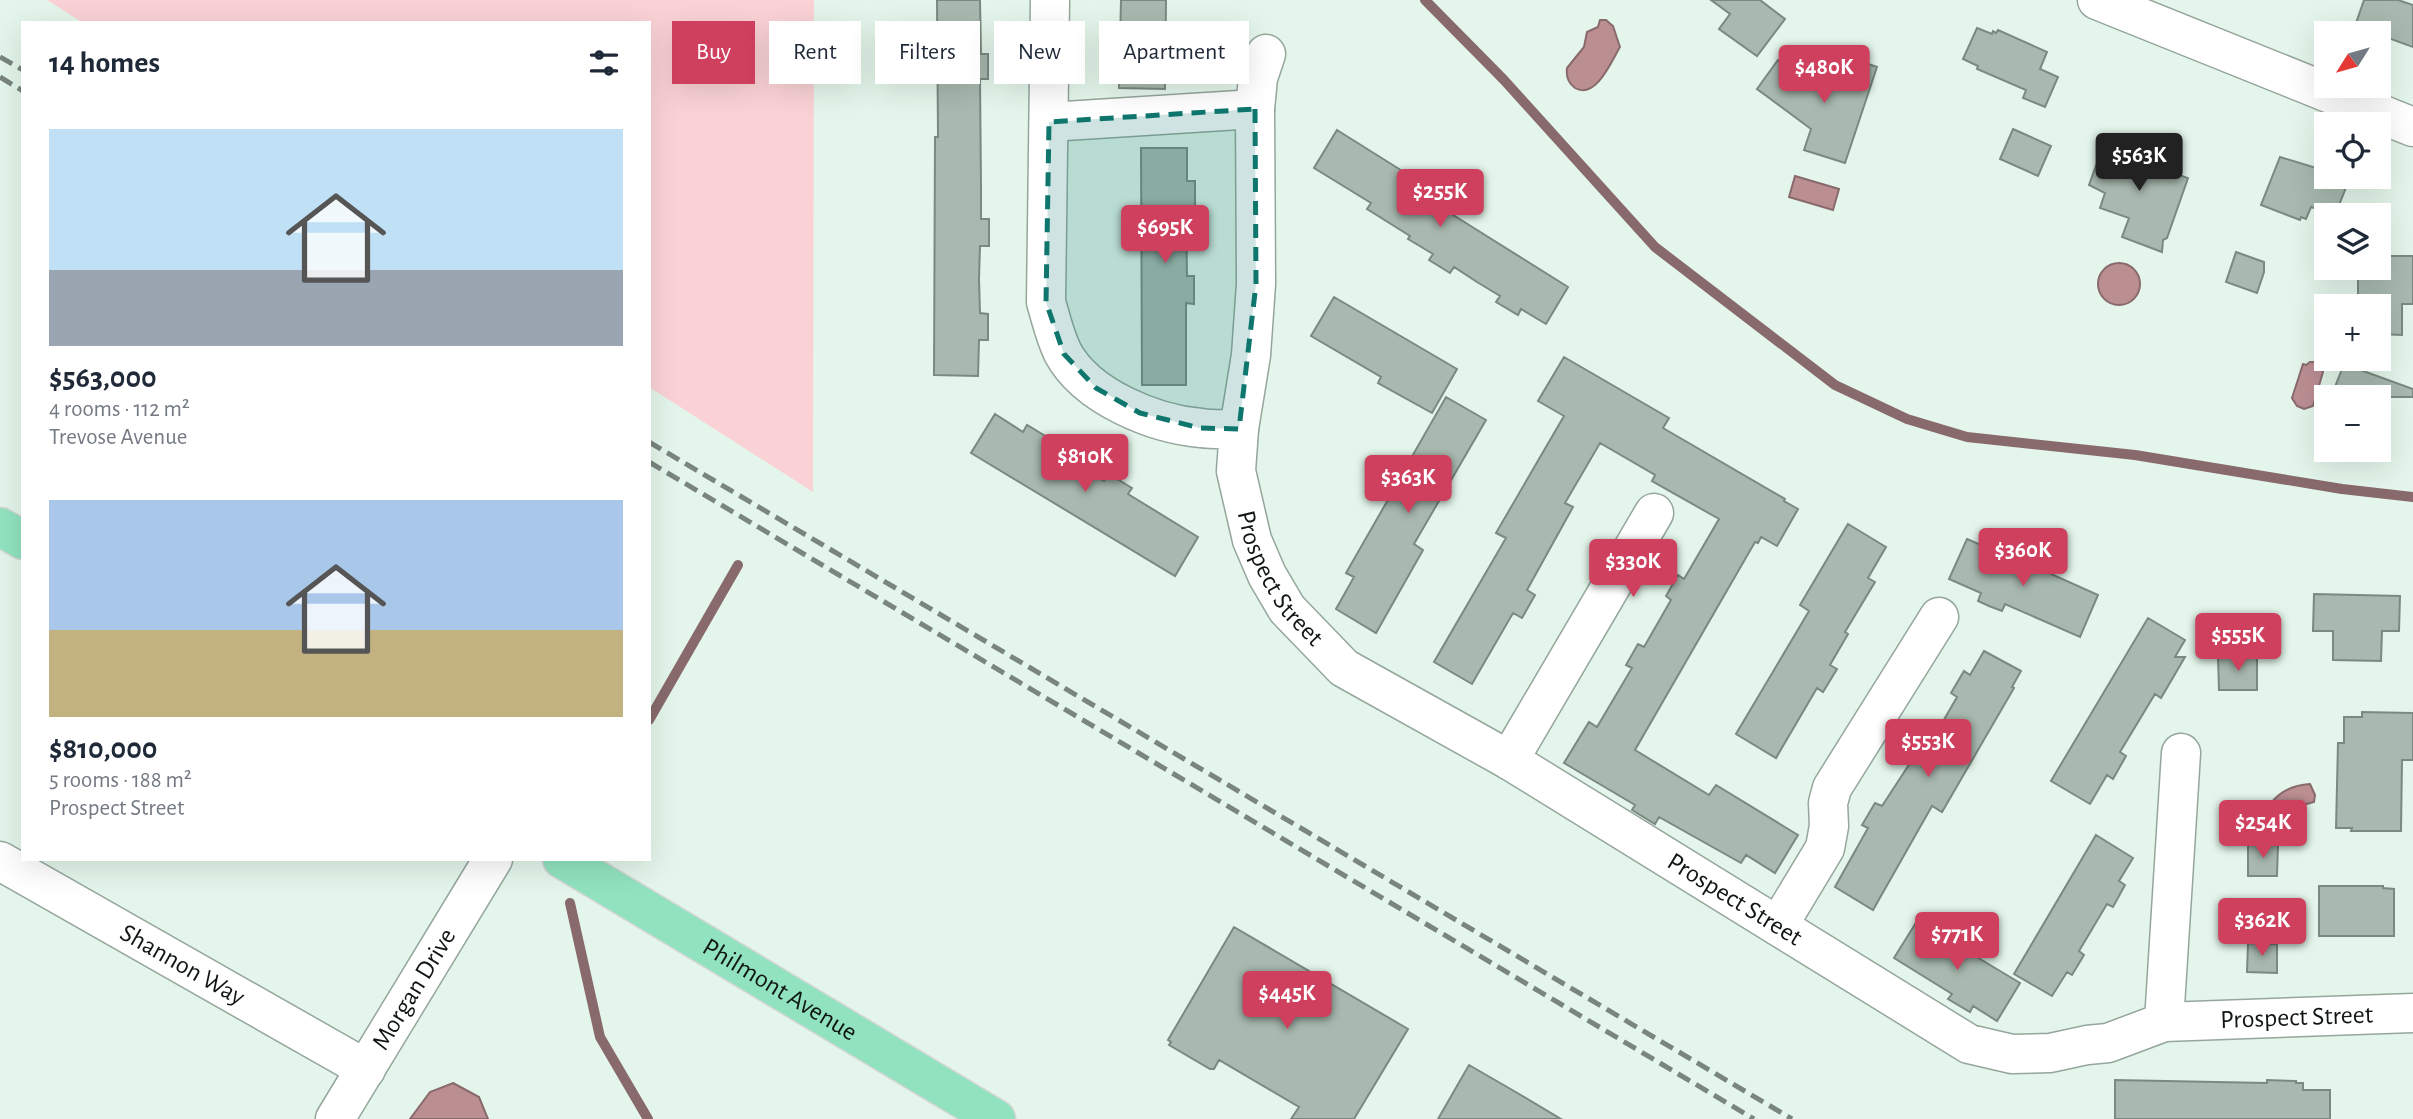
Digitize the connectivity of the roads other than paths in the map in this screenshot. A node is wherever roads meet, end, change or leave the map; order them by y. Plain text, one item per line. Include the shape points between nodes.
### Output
1 (1051, 0) edge
2 (2097, 0) edge
3 (1266, 54) dead end
4 (1255, 109) junction
5 (1049, 122) junction
6 (2413, 127) edge
7 (1239, 429) junction
8 (1654, 513) dead end
9 (0, 527) edge
10 (21, 539) edge
11 (1939, 617) dead end
12 (2181, 753) dead end
13 (1509, 760) junction
14 (0, 861) edge
15 (492, 861) edge
16 (565, 861) edge
17 (1778, 926) junction
18 (2413, 1013) edge
19 (2164, 1022) junction
20 (366, 1069) junction
21 (335, 1119) edge
22 (996, 1119) edge

1 - 5 street
2 - 6 street
3 - 4 street, Prospect Street
4 - 5 street
4 - 7 street, Prospect Street via 1256,284
5 - 7 street via 1046,302 1064,354 1096,388 1140,413 1200,428
7 - 13 street, Prospect Street via 1236,471 1242,503 1252,540 1287,608 1344,668
8 - 13 street
9 - 10 main road
11 - 17 street via 1832,788 1825,848
12 - 19 street
13 - 17 street, Prospect Street
14 - 20 street, Shannon Way
15 - 20 street, Morgan Drive
16 - 22 main road, Philmont Avenue
17 - 19 street, Prospect Street via 1969,1044 2012,1054 2050,1053 2108,1043
18 - 19 street, Prospect Street
20 - 21 street, Morgan Drive

